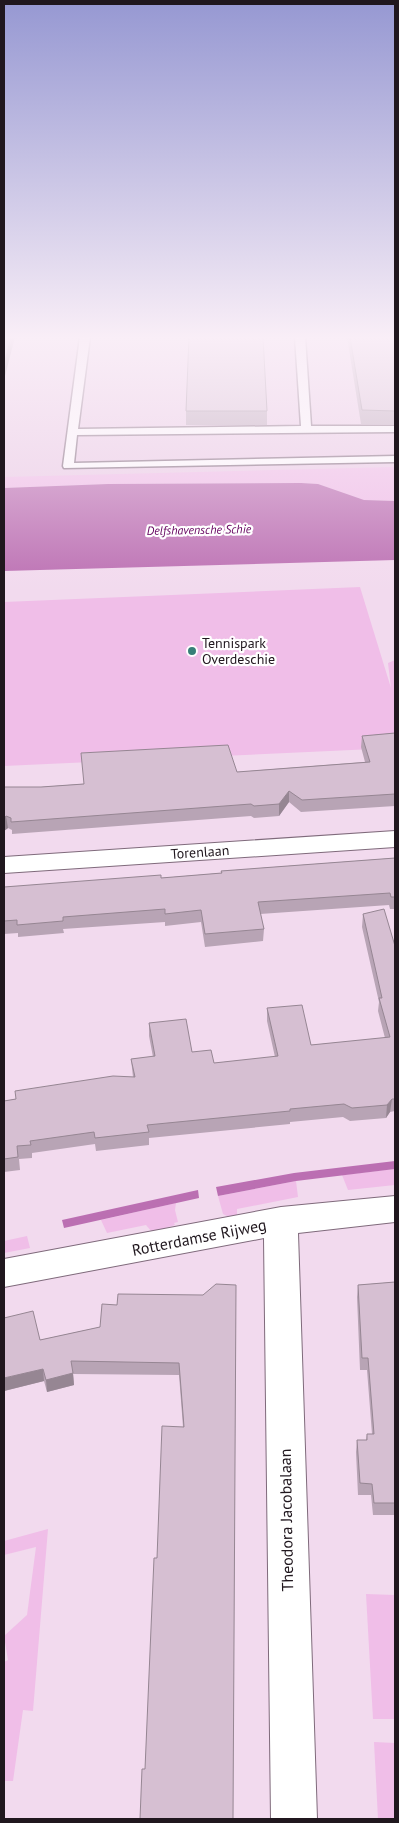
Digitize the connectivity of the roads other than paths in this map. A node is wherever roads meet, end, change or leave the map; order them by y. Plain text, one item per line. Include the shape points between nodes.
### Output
1 (73, 422) edge
2 (306, 422) edge
3 (306, 429) junction
4 (395, 429) edge
5 (72, 432) junction
6 (395, 459) edge
7 (395, 839) edge
8 (4, 866) edge
9 (395, 1209) edge
10 (280, 1221) junction
11 (4, 1273) edge
12 (294, 1819) edge

1 - 5 lane
2 - 3 lane
3 - 4 lane
3 - 5 lane
5 - 6 lane via 68,466
7 - 8 street, Torenlaan
9 - 10 street, Rotterdamse Rijweg
10 - 11 street, Rotterdamse Rijweg
10 - 12 street, Theodora Jacobalaan

